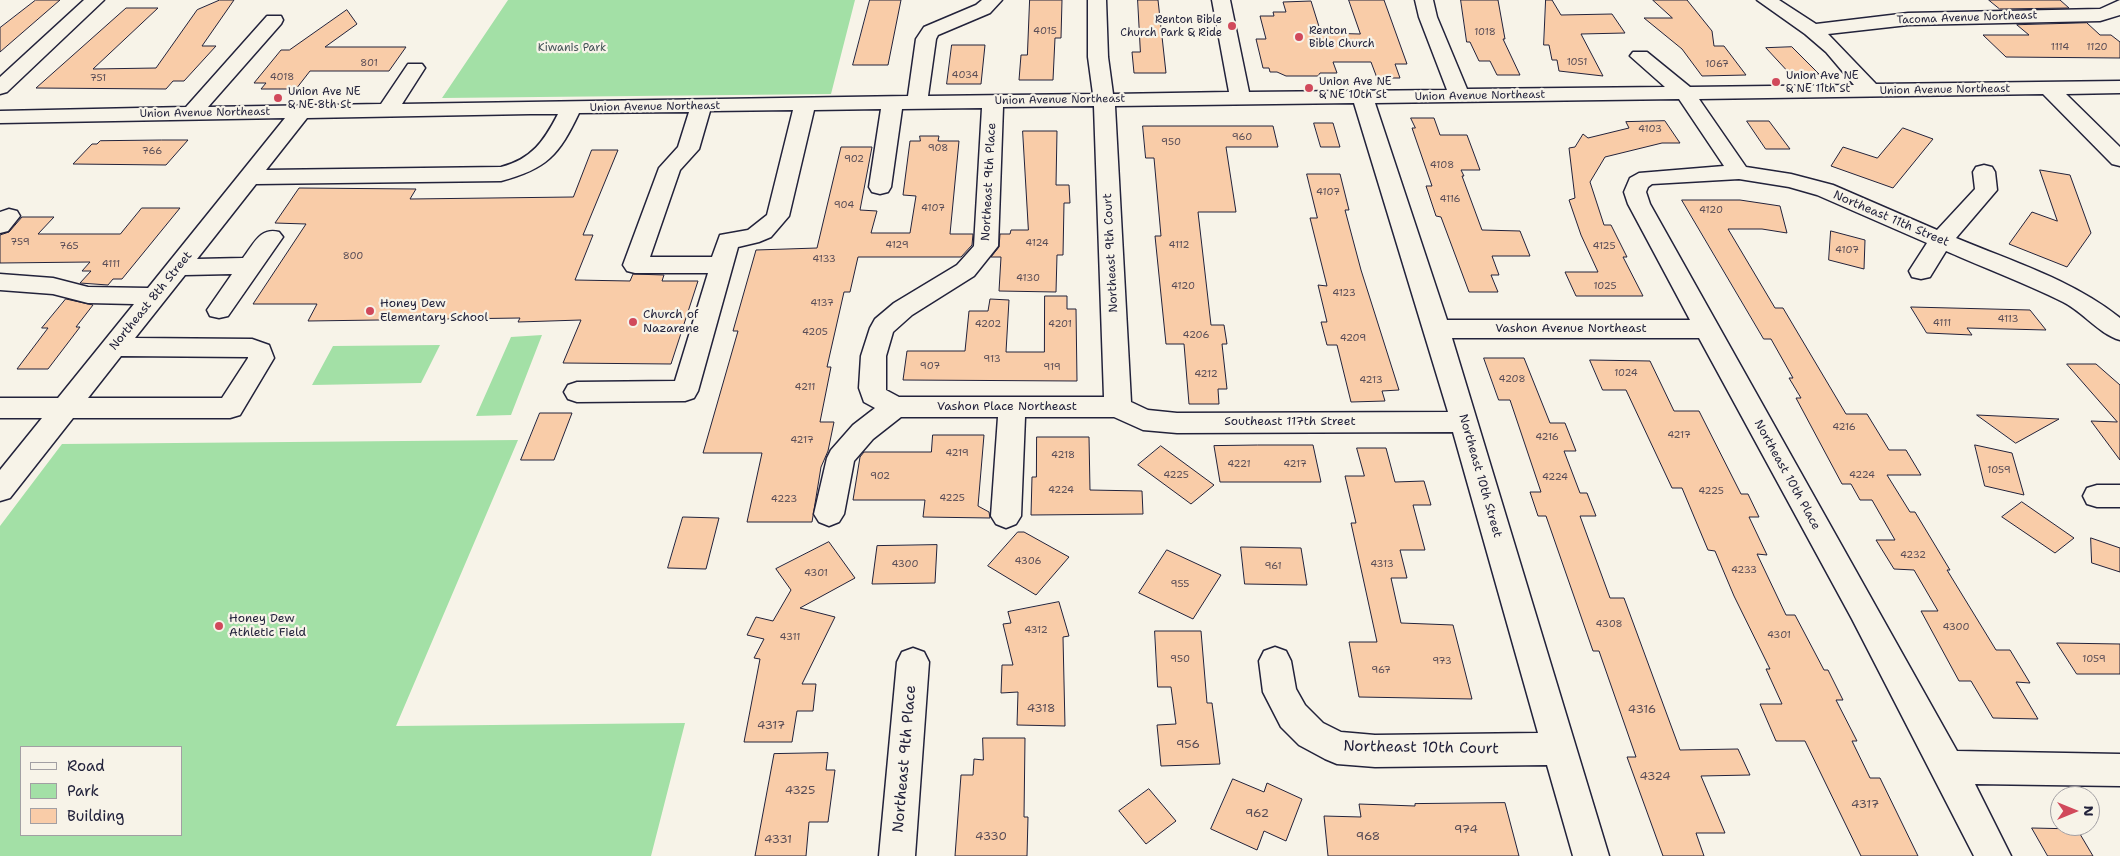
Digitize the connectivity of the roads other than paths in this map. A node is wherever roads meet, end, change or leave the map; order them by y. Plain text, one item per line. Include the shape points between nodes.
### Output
1 (95, 0) edge
2 (993, 0) edge
3 (1097, 0) edge
4 (1221, 0) edge
5 (1424, 0) edge
6 (1766, 0) edge
7 (1951, 0) edge
8 (2118, 0) edge
9 (2120, 6) edge
10 (1970, 17) junction
11 (274, 20) dead end
12 (1812, 30) junction
13 (1640, 56) dead end
14 (415, 68) dead end
15 (0, 88) edge
16 (2048, 88) junction
17 (2120, 88) edge
18 (1872, 90) junction
19 (1685, 93) junction
20 (1460, 97) junction
21 (1362, 98) junction
22 (1104, 99) junction
23 (1240, 99) junction
24 (993, 101) junction
25 (892, 103) junction
26 (917, 103) junction
27 (805, 104) junction
28 (701, 106) junction
29 (571, 108) junction
30 (387, 110) junction
31 (301, 112) junction
32 (192, 113) junction
33 (0, 117) edge
34 (2120, 159) edge
35 (1739, 172) junction
36 (1984, 172) dead end
37 (250, 177) junction
38 (880, 188) dead end
39 (271, 237) dead end
40 (1941, 240) junction
41 (722, 265) junction
42 (250, 266) junction
43 (178, 267) junction
44 (1921, 271) dead end
45 (0, 282) edge
46 (155, 296) junction
47 (219, 310) dead end
48 (1437, 329) junction
49 (1705, 329) junction
50 (2120, 331) edge
51 (114, 347) junction
52 (577, 392) dead end
53 (895, 407) junction
54 (1012, 407) junction
55 (0, 408) edge
56 (66, 408) junction
57 (1118, 408) junction
58 (1464, 422) junction
59 (0, 490) edge
60 (829, 514) dead end
61 (1006, 516) dead end
62 (1275, 660) dead end
63 (913, 662) dead end
64 (1559, 749) junction
65 (1949, 768) junction
66 (2120, 770) edge
67 (897, 856) edge
68 (1592, 856) edge
69 (1993, 856) edge

1 - 15 street
2 - 26 street via 983,9 931,31 926,39
3 - 22 street via 1098,57
4 - 23 street
5 - 20 street
6 - 12 street
7 - 10 street
8 - 9 street
9 - 10 street, Tacoma Avenue Northeast via 2100,15
10 - 12 street, Tacoma Avenue Northeast via 1882,21
11 - 32 street
12 - 18 street
13 - 19 street
14 - 30 street
16 - 17 street, Union Avenue Northeast
16 - 18 street, Union Avenue Northeast
16 - 34 street
18 - 19 street, Union Avenue Northeast
19 - 20 street, Union Avenue Northeast
19 - 35 street
20 - 21 street, Union Avenue Northeast
21 - 23 street, Union Avenue Northeast
21 - 48 street, Northeast 10th Street
22 - 23 street, Union Avenue Northeast
22 - 24 street, Union Avenue Northeast
22 - 57 street, Northeast 9th Court
24 - 26 street, Union Avenue Northeast
24 - 53 street, Northeast 9th Place via 986,246 976,262 915,302 880,333 871,377 873,395
25 - 26 street, Union Avenue Northeast
25 - 27 street, Union Avenue Northeast
25 - 38 street
27 - 28 street, Union Avenue Northeast
27 - 41 street via 778,216 769,230 742,240 728,240
28 - 29 street, Union Avenue Northeast
28 - 41 street via 688,149 670,168 635,265
29 - 30 street, Union Avenue Northeast
29 - 37 street via 553,145 536,162 501,174
30 - 31 street, Union Avenue Northeast
31 - 32 street, Union Avenue Northeast
31 - 37 street, Northeast 8th Street
32 - 33 street, Union Avenue Northeast
35 - 40 street, Northeast 11th Street via 1825,190
35 - 49 street, Northeast 10th Place via 1647,178 1638,183 1635,192
36 - 40 street via 1986,190
37 - 43 street, Northeast 8th Street
39 - 42 street
40 - 44 street
40 - 50 street, Northeast 11th Street via 2071,296
41 - 52 street via 685,391
42 - 43 street
42 - 47 street
43 - 46 street, Northeast 8th Street
45 - 46 street via 53,286 88,295
46 - 51 street, Northeast 8th Street
48 - 49 street, Vashon Avenue Northeast
48 - 58 street, Northeast 10th Street
49 - 65 street, Northeast 10th Place
51 - 56 street, Northeast 8th Street
51 - 56 street via 252,348 260,351 261,358 230,408
53 - 54 street, Vashon Place Northeast
53 - 60 street via 864,432 841,458
54 - 57 street, Vashon Place Northeast
54 - 61 street
55 - 56 street
56 - 59 street, Northeast 8th Street
57 - 58 street, Southeast 117th Street via 1143,420 1177,423
58 - 64 street, Northeast 10th Street
62 - 64 street, Northeast 10th Court via 1280,692 1293,716 1311,734 1337,748 1375,751
63 - 67 street, Northeast 9th Place
64 - 68 street, Northeast 10th Street
65 - 66 street
65 - 69 street, Northeast 10th Place

